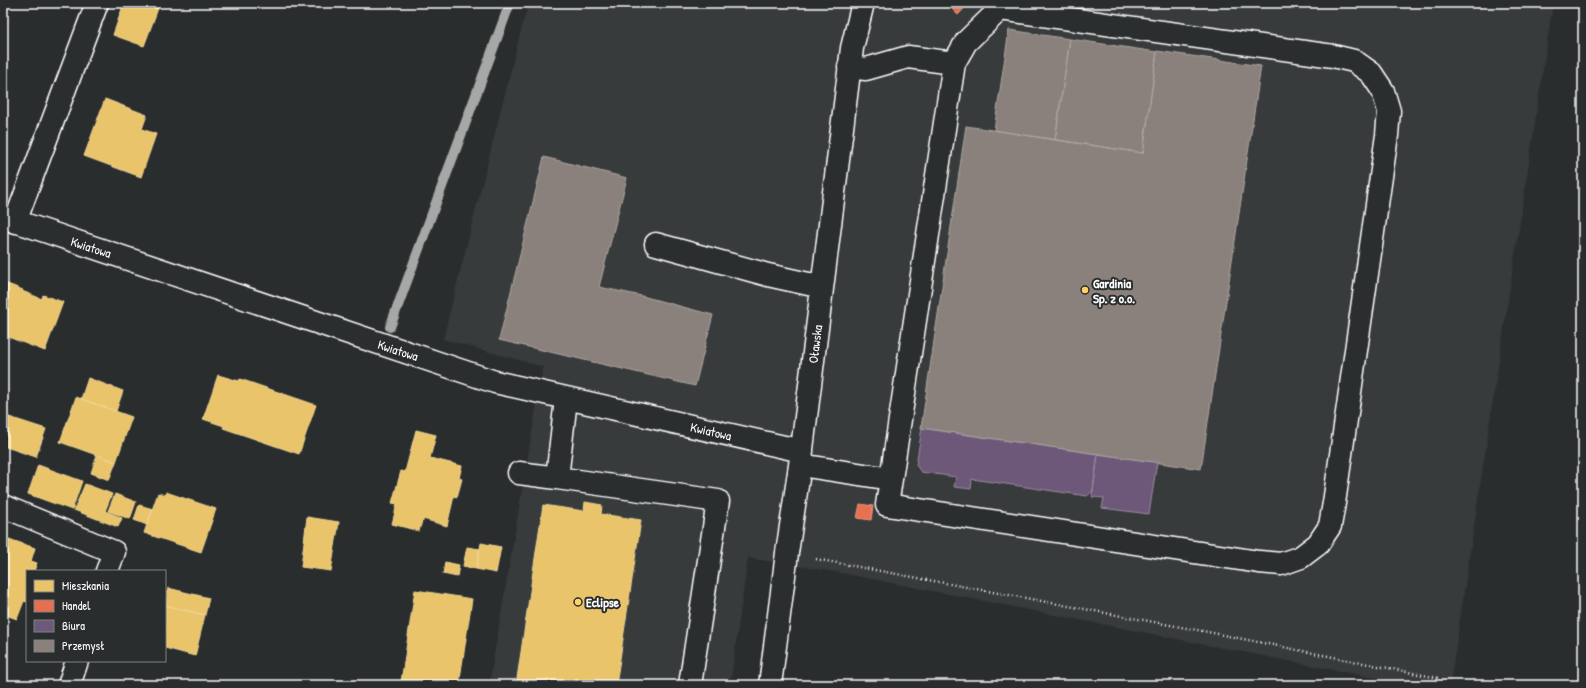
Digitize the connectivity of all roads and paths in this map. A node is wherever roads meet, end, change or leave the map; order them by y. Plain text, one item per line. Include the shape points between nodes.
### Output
1 (97, 3) edge
2 (863, 3) edge
3 (954, 63) junction
4 (849, 67) junction
5 (9, 220) edge
6 (656, 244) dead end
7 (822, 287) junction
8 (566, 399) junction
9 (801, 458) junction
10 (519, 473) dead end
11 (557, 478) junction
12 (891, 479) junction
13 (3, 506) edge
14 (787, 554) junction
15 (107, 570) edge
16 (77, 662) edge
17 (1438, 678) dead end
18 (69, 685) edge
19 (690, 685) edge
20 (770, 685) edge

1 - 5 street
2 - 4 street, Oławska
3 - 4 street via 908,57 866,69
3 - 12 street
3 - 12 street via 966,42 1000,9 1333,56 1354,61 1371,73 1383,91 1389,111 1388,127 1336,496 1330,526 1318,544 1301,558 1281,564 887,505
4 - 7 street, Oławska
5 - 8 street, Kwiatowa via 495,382
6 - 7 street
7 - 9 street, Oławska
8 - 9 street, Kwiatowa
8 - 11 street
9 - 12 street, Kwiatowa
9 - 14 street, Oławska
10 - 11 street
11 - 19 street via 718,501
13 - 15 street via 114,552
14 - 17 path via 1213,633
14 - 20 street, Oławska
16 - 18 street

